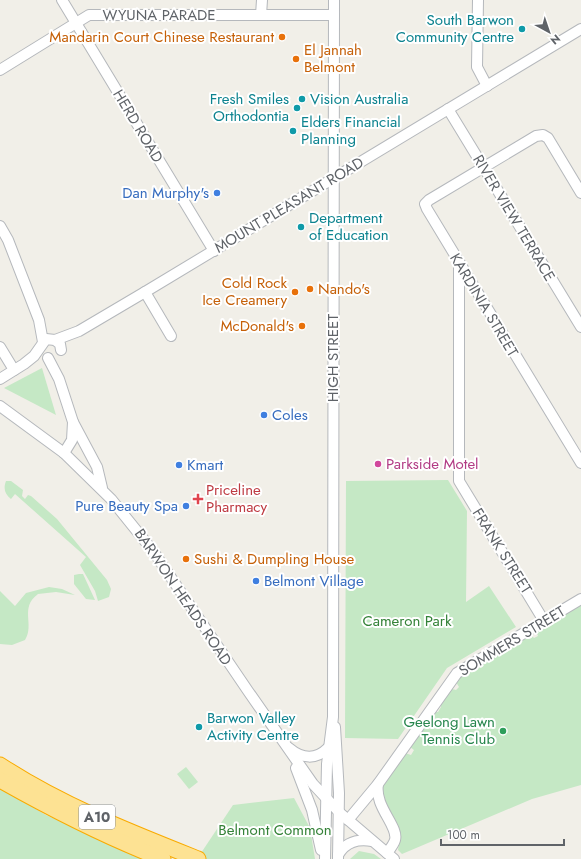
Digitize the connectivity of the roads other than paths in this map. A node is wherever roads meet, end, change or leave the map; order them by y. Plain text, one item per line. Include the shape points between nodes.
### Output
1 (62, 0) edge
2 (262, 0) edge
3 (334, 0) edge
4 (478, 0) edge
5 (261, 15) junction
6 (334, 15) junction
7 (77, 23) junction
8 (581, 29) edge
9 (0, 70) edge
10 (486, 86) junction
11 (448, 109) junction
12 (483, 167) junction
13 (334, 177) junction
14 (581, 193) edge
15 (1, 228) edge
16 (214, 251) junction
17 (459, 265) junction
18 (146, 292) junction
19 (581, 327) edge
20 (79, 331) junction
21 (171, 336) dead end
22 (48, 342) junction
23 (0, 346) edge
24 (59, 353) junction
25 (47, 358) junction
26 (24, 364) junction
27 (14, 370) junction
28 (0, 379) edge
29 (59, 379) junction
30 (0, 406) edge
31 (73, 422) junction
32 (64, 453) junction
33 (581, 463) edge
34 (102, 488) junction
35 (581, 599) edge
36 (544, 621) junction
37 (333, 717) junction
38 (283, 743) junction
39 (328, 748) junction
40 (0, 765) edge
41 (0, 780) edge
42 (378, 784) junction
43 (327, 800) junction
44 (340, 813) junction
45 (348, 820) junction
46 (372, 841) junction
47 (391, 856) edge
48 (338, 857) edge
49 (163, 859) edge
50 (198, 859) edge
51 (324, 859) edge

1 - 7 street, HERD ROAD
2 - 5 street
3 - 6 street, HIGH STREET
4 - 10 street via 477,67
5 - 6 street, WYUNA PARADE
5 - 7 street, WYUNA PARADE via 89,15
6 - 13 street, HIGH STREET
7 - 9 street, WYUNA PARADE
7 - 16 street, HERD ROAD
8 - 10 street, MOUNT PLEASANT ROAD
10 - 11 street, MOUNT PLEASANT ROAD
11 - 12 street, RIVER VIEW TERRACE
11 - 13 street, MOUNT PLEASANT ROAD
12 - 14 street via 536,136 543,135 548,138
12 - 17 street, KARDINIA STREET via 425,204
12 - 19 street, RIVER VIEW TERRACE
13 - 16 street, MOUNT PLEASANT ROAD
13 - 37 street, HIGH STREET
15 - 22 street
16 - 18 street, MOUNT PLEASANT ROAD
17 - 33 street, KARDINIA STREET
17 - 36 street, FRANK STREET via 459,481
18 - 20 street, MOUNT PLEASANT ROAD
18 - 21 street
20 - 22 street, MOUNT PLEASANT ROAD
20 - 24 street, MOUNT PLEASANT ROAD
22 - 24 street via 60,344
22 - 25 street via 42,353
22 - 26 street, MOUNT PLEASANT ROAD
23 - 27 street
24 - 25 street, MOUNT PLEASANT ROAD via 52,359
24 - 29 street
25 - 26 street, MOUNT PLEASANT ROAD
25 - 29 street
26 - 27 street, MOUNT PLEASANT ROAD
27 - 28 street, MOUNT PLEASANT ROAD
29 - 31 street
30 - 32 street, BARWON HEADS ROAD
31 - 32 street via 72,440
31 - 34 street via 97,467
32 - 34 street, BARWON HEADS ROAD
34 - 38 street, BARWON HEADS ROAD via 153,551
35 - 36 street, SOMMERS STREET
36 - 42 street, SOMMERS STREET via 457,673
37 - 39 street, HIGH STREET
37 - 44 street, HIGH STREET via 337,742
38 - 39 street via 294,752 311,758 319,756
38 - 43 street, BARWON HEADS ROAD
38 - 51 street via 311,804
39 - 43 street, HIGH STREET
40 - 50 highway, A10 via 49,794 91,814
41 - 49 highway, A10 via 79,823
42 - 45 street, SOMMERS STREET
42 - 47 street via 380,805 396,833
43 - 44 street, BARWON HEADS ROAD
43 - 51 street, HIGH STREET
44 - 45 street, BARWON HEADS ROAD
44 - 48 street, HIGH STREET
45 - 46 street, BARWON HEADS ROAD
46 - 47 street, BARWON HEADS ROAD
46 - 48 street via 358,840 349,843 342,848

